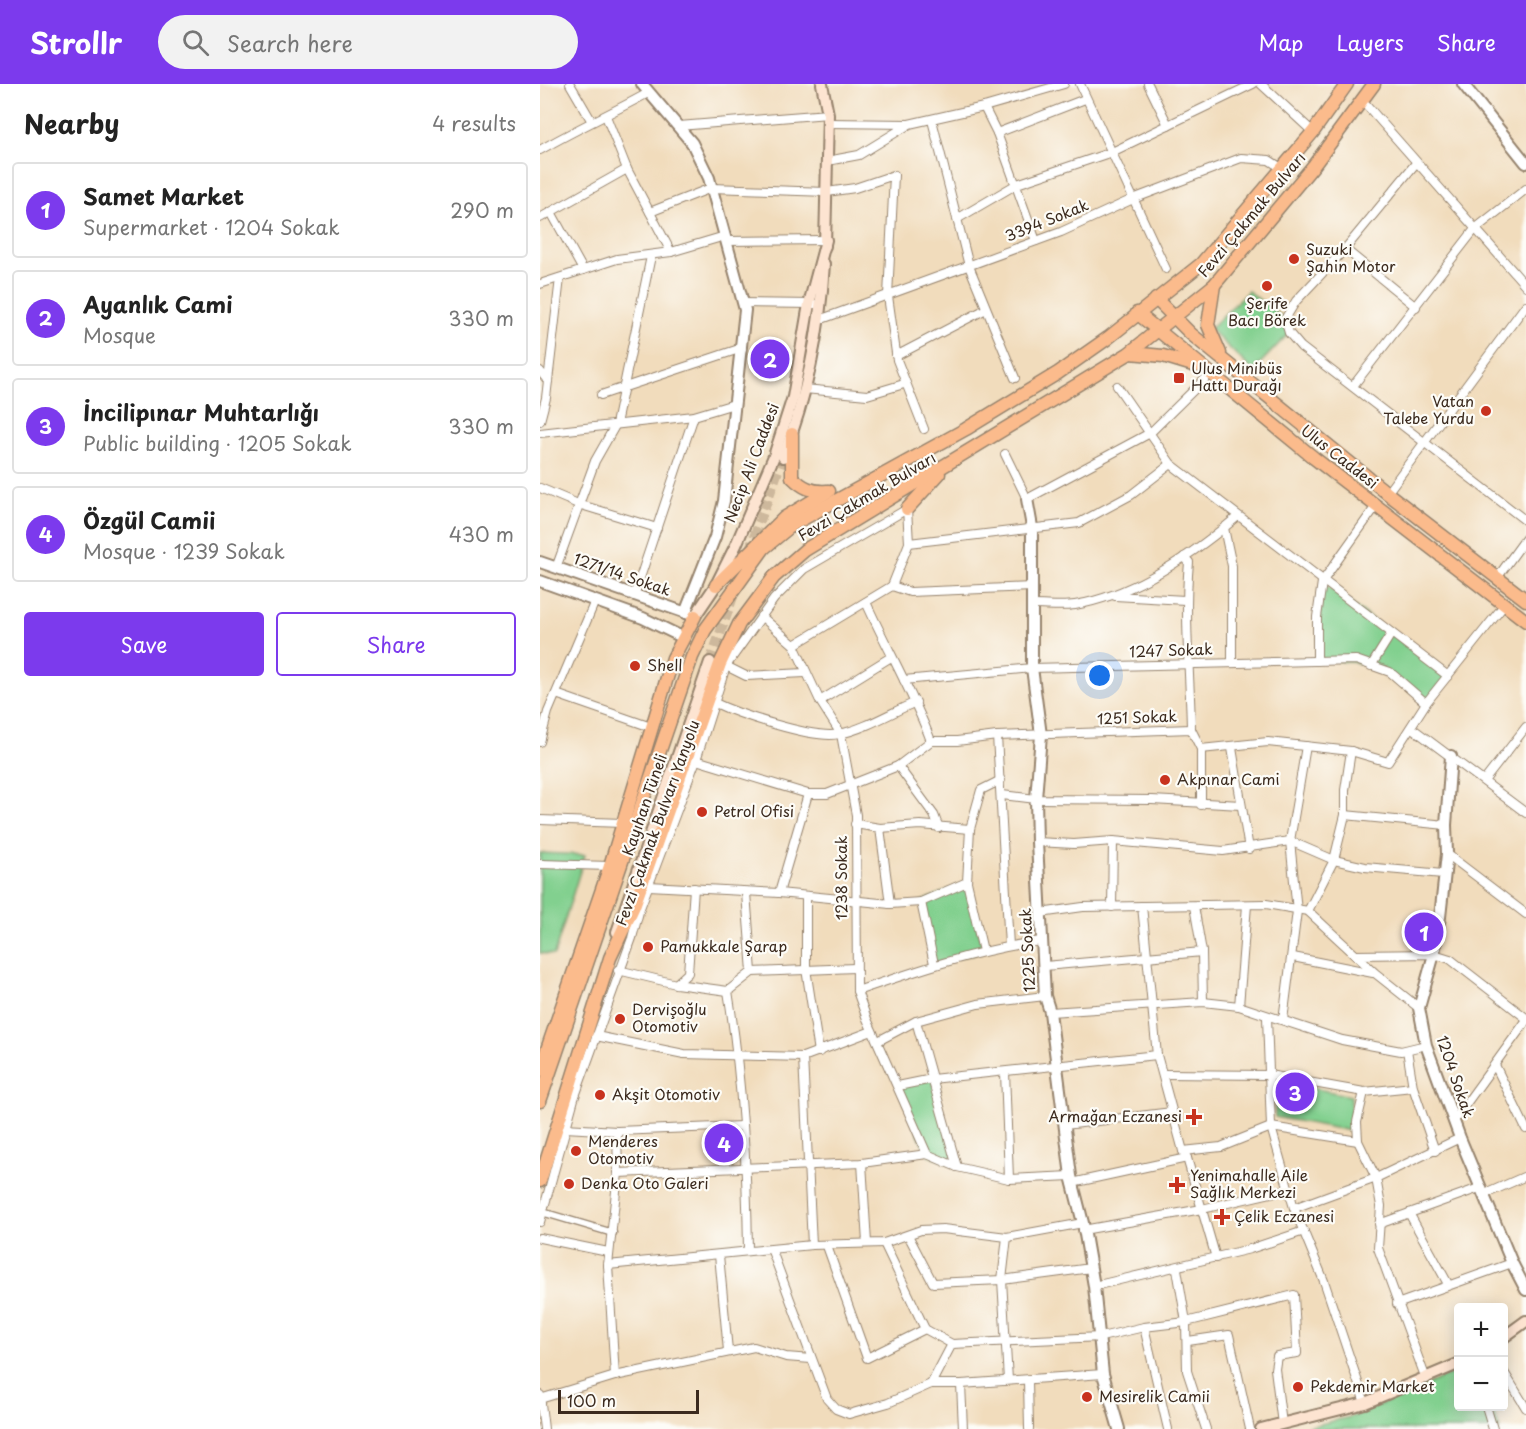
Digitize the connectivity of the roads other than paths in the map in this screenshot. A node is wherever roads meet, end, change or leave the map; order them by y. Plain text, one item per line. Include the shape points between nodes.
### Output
1 (570, 84) edge
2 (822, 84) edge
3 (1064, 84) edge
4 (1080, 84) edge
5 (1148, 84) edge
6 (1252, 84) edge
7 (1260, 84) edge
8 (1347, 84) edge
9 (1374, 84) edge
10 (1468, 86) edge
11 (645, 88) edge
12 (1085, 99) junction
13 (1363, 101) junction
14 (984, 107) junction
15 (606, 116) junction
16 (828, 119) junction
17 (591, 120) junction
18 (932, 120) junction
19 (909, 124) junction
20 (1168, 125) junction
21 (679, 126) junction
22 (1313, 132) junction
23 (998, 133) junction
24 (540, 150) edge
25 (1112, 152) junction
26 (827, 161) junction
27 (1416, 163) junction
28 (1526, 163) edge
29 (627, 169) junction
30 (1283, 169) junction
31 (1017, 184) junction
32 (711, 188) junction
33 (1526, 189) edge
34 (827, 192) junction
35 (1133, 199) junction
36 (551, 212) junction
37 (650, 212) junction
38 (540, 218) edge
39 (957, 219) junction
40 (1475, 229) junction
41 (726, 238) junction
42 (826, 240) junction
43 (1036, 241) junction
44 (1345, 249) junction
45 (671, 252) junction
46 (651, 256) junction
47 (969, 266) junction
48 (1166, 269) dead end
49 (583, 270) junction
50 (560, 278) junction
51 (540, 284) edge
52 (1214, 285) junction
53 (1526, 286) edge
54 (888, 296) junction
55 (1156, 300) junction
56 (743, 303) junction
57 (809, 304) junction
58 (822, 304) junction
59 (1526, 305) edge
60 (1416, 307) junction
61 (986, 309) junction
62 (1137, 313) junction
63 (1174, 319) junction
64 (819, 320) junction
65 (1158, 332) junction
66 (742, 348) junction
67 (1130, 353) junction
68 (896, 356) junction
69 (1221, 357) junction
70 (540, 371) edge
71 (1209, 371) junction
72 (1015, 378) dead end
73 (548, 381) junction
74 (904, 384) junction
75 (1117, 386) dead end
76 (1353, 386) junction
77 (624, 388) junction
78 (805, 389) junction
79 (601, 395) dead end
80 (543, 398) edge
81 (734, 404) junction
82 (694, 416) junction
83 (540, 420) edge
84 (616, 424) junction
85 (924, 429) dead end
86 (540, 433) edge
87 (1150, 433) junction
88 (792, 434) junction
89 (1425, 442) junction
90 (1005, 454) dead end
91 (783, 457) tunnel mouth
92 (1171, 464) junction
93 (944, 467) junction
94 (867, 483) junction
95 (540, 488) edge
96 (830, 491) junction
97 (1387, 494) junction
98 (1027, 499) junction
99 (578, 504) junction
100 (1376, 506) junction
101 (907, 509) junction
102 (1237, 517) junction
103 (1526, 521) edge
104 (1032, 527) junction
105 (657, 528) junction
106 (1224, 528) junction
107 (1526, 538) edge
108 (909, 543) junction
109 (1184, 557) junction
110 (540, 562) edge
111 (556, 568) junction
112 (1497, 578) junction
113 (540, 581) edge
114 (1322, 582) junction
115 (716, 585) junction
116 (892, 586) junction
117 (1032, 587) junction
118 (634, 596) junction
119 (1108, 596) junction
120 (1185, 600) junction
121 (1526, 600) edge
122 (595, 601) junction
123 (866, 603) junction
124 (1504, 604) junction
125 (1033, 605) junction
126 (690, 615) junction
127 (761, 616) junction
128 (1526, 621) edge
129 (1391, 634) junction
130 (681, 637) junction
131 (794, 645) junction
132 (891, 657) junction
133 (1317, 661) junction
134 (710, 662) tunnel mouth
135 (1232, 662) junction
136 (1190, 663) junction
137 (726, 666) junction
138 (1371, 666) junction
139 (1032, 668) junction
140 (805, 673) junction
141 (1448, 676) junction
142 (904, 680) junction
143 (556, 694) junction
144 (820, 701) junction
145 (916, 702) junction
146 (1426, 702) junction
147 (715, 703) junction
148 (544, 711) edge
149 (651, 727) junction
150 (1526, 727) edge
151 (1412, 728) junction
152 (1191, 729) junction
153 (841, 734) junction
154 (1041, 735) junction
155 (998, 736) junction
156 (931, 741) junction
157 (540, 742) edge
158 (1306, 746) junction
159 (1232, 748) junction
160 (1202, 749) junction
161 (1351, 751) junction
162 (1451, 756) junction
163 (696, 760) junction
164 (897, 766) junction
165 (1001, 780) junction
166 (1484, 781) junction
167 (850, 784) junction
168 (808, 794) junction
169 (1002, 795) junction
170 (1036, 799) junction
171 (1202, 805) junction
172 (1241, 806) junction
173 (1526, 813) edge
174 (1345, 815) junction
175 (540, 820) edge
176 (622, 823) junction
177 (855, 824) junction
178 (1446, 825) junction
179 (880, 828) junction
180 (939, 828) junction
181 (970, 829) junction
182 (1113, 841) junction
183 (1037, 842) junction
184 (1290, 842) junction
185 (1249, 849) junction
186 (1447, 854) junction
187 (1334, 860) junction
188 (540, 864) edge
189 (610, 866) junction
190 (1443, 874) junction
191 (967, 882) junction
192 (649, 886) junction
193 (694, 888) junction
194 (746, 893) junction
195 (779, 893) junction
196 (806, 897) junction
197 (856, 899) junction
198 (921, 902) junction
199 (890, 904) junction
200 (1247, 905) junction
201 (1142, 906) junction
202 (1194, 906) junction
203 (1112, 907) junction
204 (1297, 911) junction
205 (1308, 911) junction
206 (1040, 913) junction
207 (1526, 914) edge
208 (1041, 941) junction
209 (1009, 946) junction
210 (983, 951) junction
211 (1202, 952) junction
212 (1434, 954) junction
213 (1356, 955) junction
214 (1146, 956) junction
215 (1293, 957) junction
216 (610, 958) junction
217 (934, 964) junction
218 (1045, 966) junction
219 (806, 969) junction
220 (855, 969) junction
221 (618, 970) junction
222 (752, 972) junction
223 (1375, 973) junction
224 (676, 984) junction
225 (857, 991) junction
226 (728, 992) junction
227 (1045, 996) junction
228 (1203, 1002) junction
229 (1239, 1006) junction
230 (1152, 1007) junction
231 (1419, 1008) junction
232 (1050, 1012) junction
233 (1267, 1017) junction
234 (1283, 1020) junction
235 (1526, 1020) edge
236 (916, 1021) junction
237 (872, 1030) junction
238 (596, 1036) junction
239 (878, 1041) junction
240 (1426, 1045) junction
241 (1407, 1050) junction
242 (819, 1053) junction
243 (738, 1055) junction
244 (1157, 1055) junction
245 (803, 1057) junction
246 (1057, 1065) junction
247 (1495, 1065) junction
248 (540, 1070) edge
249 (1005, 1072) junction
250 (1163, 1074) junction
251 (1269, 1076) junction
252 (932, 1078) junction
253 (898, 1086) junction
254 (1413, 1087) junction
255 (1364, 1092) junction
256 (540, 1101) edge
257 (1172, 1112) junction
258 (1455, 1119) junction
259 (1065, 1125) junction
260 (742, 1126) junction
261 (1271, 1127) junction
262 (566, 1128) junction
263 (1526, 1129) edge
264 (617, 1131) junction
265 (1460, 1138) junction
266 (1358, 1141) junction
267 (1435, 1151) junction
268 (927, 1154) junction
269 (1185, 1154) junction
270 (862, 1163) junction
271 (810, 1166) junction
272 (957, 1167) junction
273 (747, 1168) junction
274 (618, 1173) junction
275 (1526, 1176) edge
276 (1376, 1178) junction
277 (1009, 1179) junction
278 (1071, 1180) junction
279 (540, 1181) edge
280 (1288, 1189) junction
281 (1484, 1190) junction
282 (1294, 1208) junction
283 (1202, 1209) junction
284 (542, 1212) junction
285 (1409, 1213) junction
286 (540, 1222) edge
287 (1379, 1224) junction
288 (1083, 1227) junction
289 (1304, 1231) junction
290 (613, 1233) junction
291 (909, 1237) junction
292 (1007, 1237) junction
293 (540, 1238) edge
294 (867, 1244) junction
295 (884, 1244) junction
296 (812, 1245) junction
297 (827, 1246) junction
298 (748, 1251) junction
299 (772, 1251) junction
300 (608, 1252) junction
301 (719, 1255) junction
302 (1216, 1258) junction
303 (1512, 1263) junction
304 (608, 1264) junction
305 (1091, 1268) junction
306 (1177, 1269) junction
307 (1002, 1280) junction
308 (1448, 1284) junction
309 (1094, 1286) junction
310 (1526, 1290) edge
311 (1397, 1304) junction
312 (1526, 1321) edge
313 (1186, 1323) junction
314 (1144, 1327) junction
315 (926, 1329) junction
316 (1508, 1334) edge
317 (1101, 1337) junction
318 (1008, 1341) junction
319 (1188, 1341) junction
320 (952, 1344) junction
321 (728, 1351) junction
322 (811, 1359) junction
323 (1454, 1366) edge
324 (1103, 1374) junction
325 (615, 1377) junction
326 (1426, 1379) junction
327 (1508, 1379) edge
328 (1008, 1380) junction
329 (1028, 1380) junction
330 (931, 1384) junction
331 (961, 1384) junction
332 (540, 1394) edge
333 (540, 1399) edge
334 (1365, 1403) junction
335 (1525, 1403) edge
336 (1487, 1411) edge
337 (1282, 1424) junction
338 (544, 1429) edge
339 (963, 1429) edge
340 (1029, 1429) edge
341 (1119, 1429) edge
342 (1168, 1429) edge
343 (1206, 1429) edge
344 (1250, 1429) edge
345 (1261, 1429) edge
346 (1493, 1429) edge

1 - 17 street
2 - 16 main road, Necip Ali Caddesi
3 - 14 street
4 - 12 street
5 - 20 street
6 - 20 street
7 - 22 street
8 - 22 main road, Fevzi Çakmak Bulvarı
9 - 13 main road, Fevzi Çakmak Bulvarı
10 - 28 street
11 - 15 street
11 - 21 street
12 - 23 street
12 - 25 street
13 - 27 street
13 - 52 main road, Fevzi Çakmak Bulvarı
14 - 18 street
14 - 23 street
15 - 17 street
15 - 29 street
16 - 19 street
16 - 21 street
16 - 26 main road, Necip Ali Caddesi
17 - 24 street
18 - 19 street
18 - 39 street
19 - 26 street via 859,155
20 - 25 street
21 - 32 street via 692,143
22 - 30 main road, Fevzi Çakmak Bulvarı
23 - 31 street
25 - 31 street
25 - 35 street
26 - 34 main road, Necip Ali Caddesi
27 - 40 street
27 - 44 street
29 - 36 street
29 - 37 street
30 - 35 street, 3394 Sokak via 1269,160 1241,158
30 - 55 main road, Fevzi Çakmak Bulvarı via 1201,264
31 - 39 street
31 - 43 street
32 - 34 street
32 - 37 street
32 - 41 street
33 - 40 street
34 - 42 main road, Necip Ali Caddesi
34 - 54 street via 855,188 894,175
35 - 43 street, 3394 Sokak
35 - 48 street
36 - 38 street
36 - 49 street
37 - 45 street
39 - 47 street
40 - 53 street
40 - 60 street
41 - 42 street
41 - 45 street
41 - 56 street
42 - 57 main road, Necip Ali Caddesi
42 - 58 main road, Necip Ali Caddesi
43 - 47 street, 3394 Sokak
44 - 60 street
44 - 76 street via 1296,302 1286,319 1289,333 1301,347
45 - 46 street
46 - 49 street via 633,255
46 - 77 street
47 - 54 street, 3394 Sokak
47 - 61 street
49 - 50 street
50 - 51 street
50 - 73 street
52 - 63 main road, Fevzi Çakmak Bulvarı
52 - 69 main road via 1208,325
54 - 64 street, 3394 Sokak
54 - 68 street
55 - 62 main road, Fevzi Çakmak Bulvarı
55 - 63 main road, Ulus Caddesi
56 - 57 street
56 - 66 street
57 - 58 street
57 - 115 main road, Necip Ali Caddesi via 793,397 774,456
58 - 64 main road, Necip Ali Caddesi
59 - 89 street
60 - 76 street
61 - 68 street
61 - 72 street
62 - 65 main road, Ulus Caddesi
62 - 94 main road, Fevzi Çakmak Bulvarı via 1058,373
63 - 65 main road, Fevzi Çakmak Bulvarı
63 - 69 main road, Ulus Caddesi
64 - 78 main road, Necip Ali Caddesi
65 - 67 main road, Fevzi Çakmak Bulvarı
65 - 71 main road, Ulus Caddesi
66 - 77 street
66 - 81 street
67 - 71 main road via 1163,356
67 - 93 main road, Fevzi Çakmak Bulvarı
68 - 74 street
69 - 97 main road, Ulus Caddesi
70 - 73 street
71 - 87 street
71 - 100 main road, Ulus Caddesi
73 - 80 street
74 - 78 street via 867,395
74 - 85 street
75 - 87 street
76 - 89 street
77 - 79 street
77 - 84 street
78 - 88 main road, Necip Ali Caddesi
80 - 83 street
81 - 82 street
81 - 126 street via 722,510
82 - 84 street
82 - 105 street
84 - 86 street
84 - 99 street via 594,461
87 - 92 street
87 - 98 street
88 - 91 main road, Necip Ali Caddesi
88 - 96 main road via 792,477 816,492
89 - 97 street
89 - 103 street
90 - 98 street
92 - 102 street
92 - 104 street via 1131,495 1079,523
93 - 101 main road
93 - 216 main road, Fevzi Çakmak Bulvarı via 805,550 774,577 739,624 720,664 634,906
94 - 96 main road
94 - 256 main road, Fevzi Çakmak Bulvarı via 792,525 764,548 705,630 672,712
95 - 99 street
96 - 115 main road via 784,518
97 - 112 main road, Ulus Caddesi
98 - 104 street, 1225 Sokak
99 - 105 street
99 - 111 street
100 - 114 street
100 - 124 main road, Ulus Caddesi
101 - 108 street
101 - 127 street, Fevzi Çakmak Bulvarı Yanyolu via 804,569
102 - 106 street
102 - 114 street
104 - 108 street
104 - 117 street, 1225 Sokak
105 - 118 street
106 - 109 street
106 - 135 street via 1232,566
107 - 112 street
108 - 116 street
109 - 119 street
109 - 120 street via 1189,562
110 - 111 street, 1271/14 Sokak
111 - 118 street, 1271/14 Sokak
112 - 121 main road, Ulus Caddesi
113 - 122 street
114 - 129 street
114 - 133 street
115 - 126 main road, Necip Ali Caddesi
116 - 117 street via 910,592
116 - 123 street
117 - 125 street, 1225 Sokak
118 - 126 street, 1271/14 Sokak
119 - 120 street
119 - 125 street via 1074,605
120 - 136 street
122 - 130 street
122 - 143 street
123 - 131 street
123 - 132 street
124 - 128 main road, Ulus Caddesi
124 - 141 street
125 - 139 street, 1225 Sokak
126 - 130 main road
127 - 131 street, 1238 Sokak
127 - 137 street, Fevzi Çakmak Bulvarı Yanyolu
129 - 138 street
129 - 141 street
130 - 149 main road
131 - 140 street, 1238 Sokak
132 - 142 street
132 - 144 street
133 - 135 street, 1247 Sokak
133 - 138 street, 1247 Sokak via 1356,660
134 - 216 main road, Kayıhan Tüneli
135 - 136 street, 1247 Sokak
136 - 139 street, 1247 Sokak
136 - 152 street
137 - 140 street via 746,676
137 - 147 street, Fevzi Çakmak Bulvarı Yanyolu
138 - 146 street, 1247 Sokak via 1390,672
139 - 142 street, 1247 Sokak
139 - 154 street, 1225 Sokak
140 - 144 street, 1238 Sokak
141 - 146 street
142 - 145 street
143 - 148 street
143 - 149 street
144 - 153 street, 1238 Sokak
145 - 153 street
145 - 156 street
146 - 151 street
147 - 153 street via 825,736
147 - 163 street, Fevzi Çakmak Bulvarı Yanyolu
148 - 157 street
149 - 176 main road
150 - 166 street
151 - 161 street via 1388,762
151 - 162 street
152 - 154 street, 1251 Sokak
152 - 160 street, 1251 Sokak
153 - 167 street, 1238 Sokak
154 - 155 street, 1251 Sokak
154 - 170 street, 1225 Sokak
155 - 156 street, 1251 Sokak
155 - 165 street
156 - 164 street
158 - 159 street via 1268,742
158 - 161 street
158 - 184 street
159 - 160 street
159 - 172 street
160 - 171 street
161 - 174 street
162 - 166 street
162 - 178 street, 1204 Sokak
163 - 168 street
163 - 192 street, Fevzi Çakmak Bulvarı Yanyolu
164 - 167 street
164 - 180 street
165 - 169 street
165 - 181 street via 981,790
166 - 173 street
167 - 168 street via 827,794
167 - 177 street, 1238 Sokak
168 - 195 street
169 - 170 street
169 - 209 street
170 - 171 street via 1152,800
170 - 183 street, 1225 Sokak
171 - 172 street
172 - 185 street
174 - 178 street
174 - 187 street
175 - 176 street
176 - 189 main road
177 - 179 street
177 - 197 street, 1238 Sokak
178 - 186 street, 1204 Sokak
179 - 180 street
179 - 199 street
180 - 181 street
181 - 191 street
182 - 183 street
182 - 185 street via 1222,851
182 - 203 street
183 - 206 street, 1225 Sokak
184 - 185 street
184 - 187 street
184 - 204 street
186 - 190 street, 1204 Sokak
186 - 207 street
187 - 190 street
187 - 205 street
188 - 189 street
189 - 248 main road
190 - 212 street, 1204 Sokak
191 - 198 street
191 - 210 street
192 - 193 street
192 - 221 street, Fevzi Çakmak Bulvarı Yanyolu
193 - 194 street
193 - 224 street via 688,974
194 - 195 street
194 - 222 street
195 - 196 street
196 - 197 street
196 - 219 street
197 - 199 street
197 - 220 street, 1238 Sokak
198 - 199 street
198 - 217 street
200 - 202 street
200 - 204 street via 1266,904
200 - 229 street
201 - 202 street
201 - 203 street
201 - 214 street
202 - 211 street
203 - 206 street
204 - 205 street
204 - 215 street
205 - 213 street
206 - 208 street, 1225 Sokak
208 - 209 street
208 - 218 street, 1225 Sokak
209 - 210 street
210 - 217 street
211 - 214 street
211 - 228 street
212 - 213 street
212 - 231 street, 1204 Sokak
212 - 235 street via 1450,959
213 - 223 street
214 - 218 street
214 - 230 street
215 - 223 street
215 - 234 street
216 - 279 main road, Fevzi Çakmak Bulvarı
217 - 225 street
218 - 227 street, 1225 Sokak
219 - 220 street
219 - 222 street
219 - 242 street
220 - 225 street, 1238 Sokak
221 - 224 street
221 - 238 street, Fevzi Çakmak Bulvarı Yanyolu
222 - 226 street
223 - 231 street
224 - 226 street
225 - 237 street, 1238 Sokak
226 - 243 street
227 - 232 street, 1225 Sokak
227 - 236 street via 978,1004
228 - 229 street
228 - 230 street
229 - 233 street
230 - 232 street
230 - 244 street
231 - 240 street, 1204 Sokak
232 - 246 street, 1225 Sokak
233 - 234 street
233 - 251 street
234 - 241 street via 1342,1040
235 - 247 street
236 - 239 street
236 - 252 street
237 - 239 street, 1238 Sokak
237 - 242 street
238 - 243 street via 684,1054
238 - 262 street, Fevzi Çakmak Bulvarı Yanyolu
239 - 253 street, 1238 Sokak
240 - 241 street
240 - 258 street, 1204 Sokak
241 - 254 street
242 - 245 street
243 - 245 street
243 - 260 street
244 - 246 street
244 - 250 street
245 - 271 street
246 - 249 street
246 - 259 street, 1225 Sokak
247 - 258 street
247 - 263 street
249 - 252 street
249 - 277 street
250 - 251 street
250 - 257 street
251 - 255 street
251 - 261 street
252 - 253 street
252 - 272 street
253 - 268 street, 1238 Sokak
254 - 255 street
254 - 267 street
255 - 266 street via 1357,1122
257 - 259 street
257 - 269 street
258 - 265 street, 1204 Sokak
259 - 278 street, 1225 Sokak
260 - 264 street
260 - 273 street
261 - 266 street
261 - 269 street via 1221,1147
261 - 280 street
262 - 264 street
262 - 284 street, Fevzi Çakmak Bulvarı Yanyolu
264 - 274 street
265 - 267 street
265 - 281 street, 1204 Sokak
266 - 276 street
267 - 276 street
268 - 270 street
268 - 272 street
269 - 278 street
269 - 283 street
270 - 271 street
270 - 294 street
271 - 273 street
271 - 296 street
272 - 277 street
273 - 274 street
273 - 298 street
274 - 290 street
275 - 281 street
276 - 282 street
276 - 287 street via 1381,1206
277 - 278 street
278 - 288 street, 1225 Sokak
280 - 282 street
280 - 283 street
281 - 285 street
281 - 303 street, 1204 Sokak
282 - 289 street
283 - 288 street
283 - 302 street
284 - 286 street, Fevzi Çakmak Bulvarı Yanyolu
284 - 290 street
285 - 287 street
285 - 308 street
287 - 311 street via 1378,1248
288 - 292 street
288 - 305 street, 1225 Sokak
289 - 302 street
289 - 334 street
290 - 300 street
291 - 292 street via 921,1230 943,1229
291 - 295 street
291 - 307 street via 933,1283
292 - 307 street
293 - 300 street
294 - 295 street
294 - 297 street
295 - 315 street
296 - 297 street
296 - 299 street
297 - 315 street via 867,1358
298 - 299 street
298 - 301 street
299 - 322 street
300 - 304 street
301 - 304 street
301 - 321 street
302 - 306 street
303 - 308 street
303 - 310 street, 1204 Sokak
304 - 325 street
305 - 307 street
305 - 309 street, 1225 Sokak
306 - 309 street
306 - 313 street
307 - 318 street
308 - 311 street
309 - 317 street, 1225 Sokak
311 - 326 street
312 - 316 main road
313 - 314 street
313 - 319 street
313 - 337 street via 1294,1295 1297,1353 1277,1356 1276,1362
314 - 317 street
314 - 342 street
315 - 320 street
317 - 318 street
317 - 324 street, 1225 Sokak
318 - 320 street
318 - 328 street
319 - 343 street via 1187,1371
319 - 344 street via 1229,1335
320 - 330 street
321 - 322 street via 754,1347 786,1357
321 - 325 street
322 - 330 street via 827,1399 836,1409 849,1414 888,1403
323 - 326 main road
324 - 329 street
324 - 341 street, 1225 Sokak
325 - 333 street
326 - 334 main road
327 - 335 street
328 - 329 street
328 - 331 street
329 - 340 street
330 - 331 street
331 - 339 street
332 - 333 street
333 - 338 street
334 - 337 main road
336 - 346 street
337 - 345 main road

